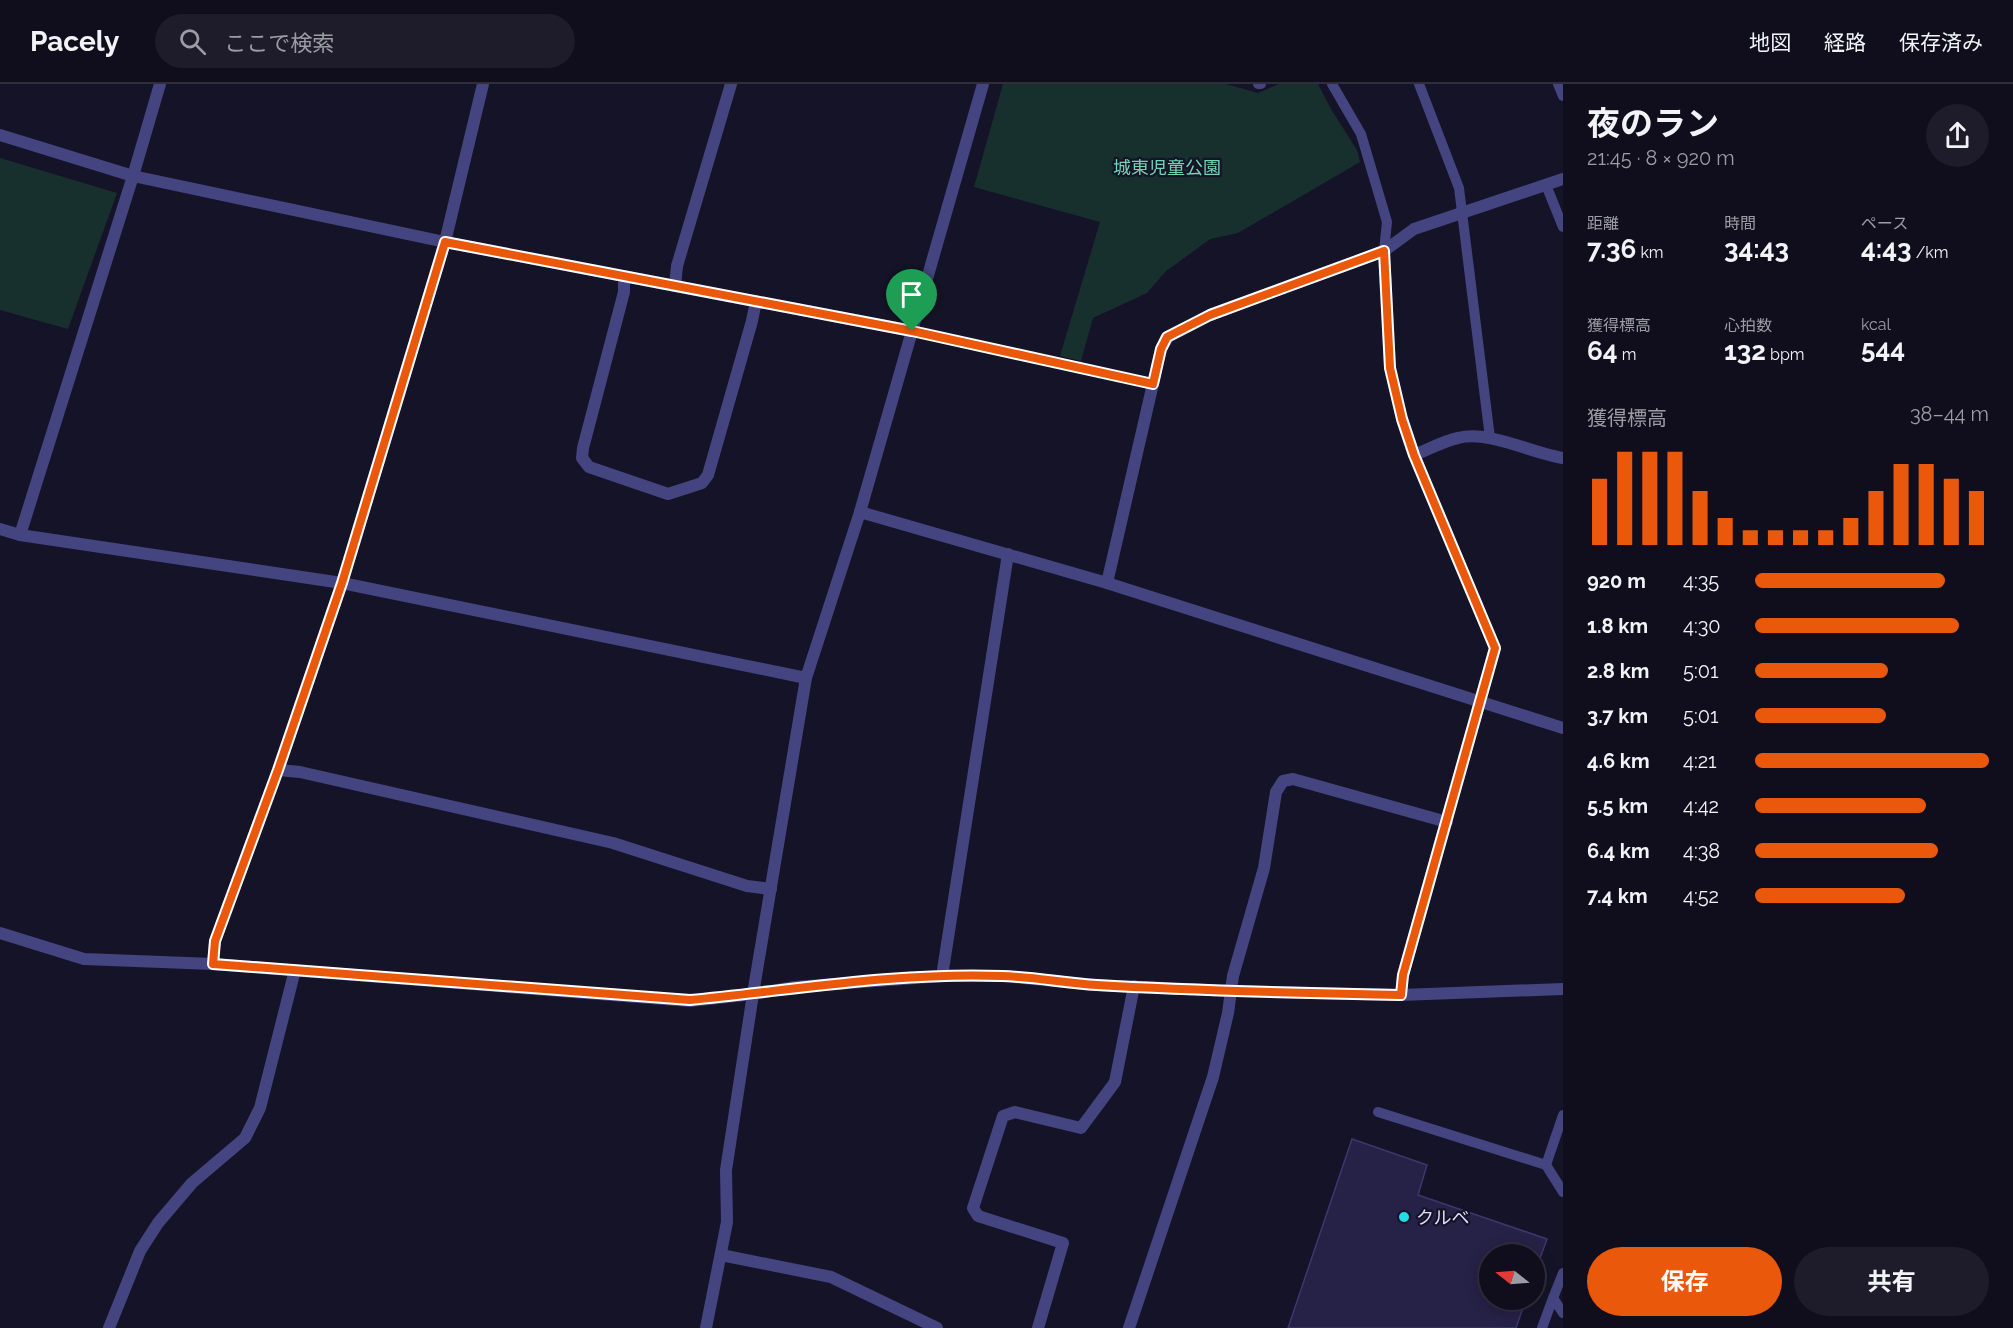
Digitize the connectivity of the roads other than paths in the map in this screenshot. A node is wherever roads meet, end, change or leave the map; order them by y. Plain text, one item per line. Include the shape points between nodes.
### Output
1 (160, 84) edge
2 (483, 84) edge
3 (731, 84) edge
4 (983, 84) edge
5 (1332, 84) edge
6 (1419, 84) edge
7 (1558, 84) edge
8 (1563, 96) edge
9 (0, 135) edge
10 (133, 176) junction
11 (1563, 179) edge
12 (1546, 185) junction
13 (1460, 212) junction
14 (1563, 226) edge
15 (445, 242) junction
16 (1384, 251) junction
17 (624, 276) junction
18 (675, 286) junction
19 (756, 301) junction
20 (912, 331) junction
21 (1153, 384) junction
22 (1490, 438) junction
23 (1414, 455) junction
24 (1563, 458) edge
25 (860, 512) junction
26 (0, 529) edge
27 (20, 535) junction
28 (1008, 555) junction
29 (342, 583) junction
30 (1107, 583) junction
31 (806, 678) junction
32 (1479, 701) junction
33 (1563, 728) edge
34 (278, 770) junction
35 (1447, 822) junction
36 (771, 889) junction
37 (0, 933) edge
38 (213, 964) junction
39 (295, 970) junction
40 (942, 976) junction
41 (1134, 986) junction
42 (1563, 989) edge
43 (1231, 991) junction
44 (753, 994) junction
45 (1401, 995) junction
46 (1378, 1112) dead end
47 (1563, 1115) edge
48 (1546, 1165) junction
49 (1563, 1192) edge
50 (721, 1255) junction
51 (1563, 1273) edge
52 (1553, 1298) junction
53 (1563, 1313) edge
54 (109, 1328) edge
55 (706, 1328) edge
56 (937, 1328) edge
57 (1038, 1328) edge
58 (1129, 1328) edge
59 (1542, 1328) edge

1 - 10 street
2 - 15 street
3 - 18 street
4 - 20 street
5 - 16 lane via 1361,134 1387,222
6 - 13 lane via 1459,188
7 - 8 lane
9 - 10 street
10 - 15 street
10 - 27 street
11 - 12 street
12 - 13 street
12 - 14 lane
13 - 16 street via 1414,229
13 - 22 lane
15 - 17 street
15 - 29 street
16 - 21 street via 1210,315 1167,337
16 - 23 street via 1390,368
17 - 18 street
17 - 19 street via 624,292 582,458 588,467 668,494 702,483 708,475
18 - 19 street
19 - 20 street
20 - 21 lane
20 - 25 street
21 - 30 street
22 - 23 street via 1459,437
22 - 24 street
23 - 32 street via 1495,648
25 - 28 street
25 - 31 street
26 - 27 street
27 - 29 street
28 - 30 street
28 - 40 street
29 - 31 street
29 - 34 street
30 - 32 street
31 - 36 street
32 - 33 street
32 - 35 street
34 - 36 street via 613,843 747,886
34 - 38 street via 215,941
35 - 43 street via 1293,779 1283,781 1276,792 1264,868
35 - 45 street via 1403,975
36 - 44 street
37 - 38 street via 84,959
38 - 39 street
39 - 44 street via 690,1000
39 - 54 street via 260,1108 245,1138 192,1183 158,1223 140,1251
40 - 41 street via 1003,976
40 - 44 street
41 - 43 street
41 - 57 street via 1114,1082 1081,1128 1015,1112 1003,1116 973,1208 978,1216 1063,1243
42 - 45 street
43 - 45 street
43 - 58 street via 1213,1077
44 - 50 street via 726,1170 727,1222
46 - 48 lane
47 - 48 lane
48 - 49 lane
50 - 55 street
50 - 56 street via 831,1276
51 - 52 lane
52 - 53 lane
52 - 59 lane

